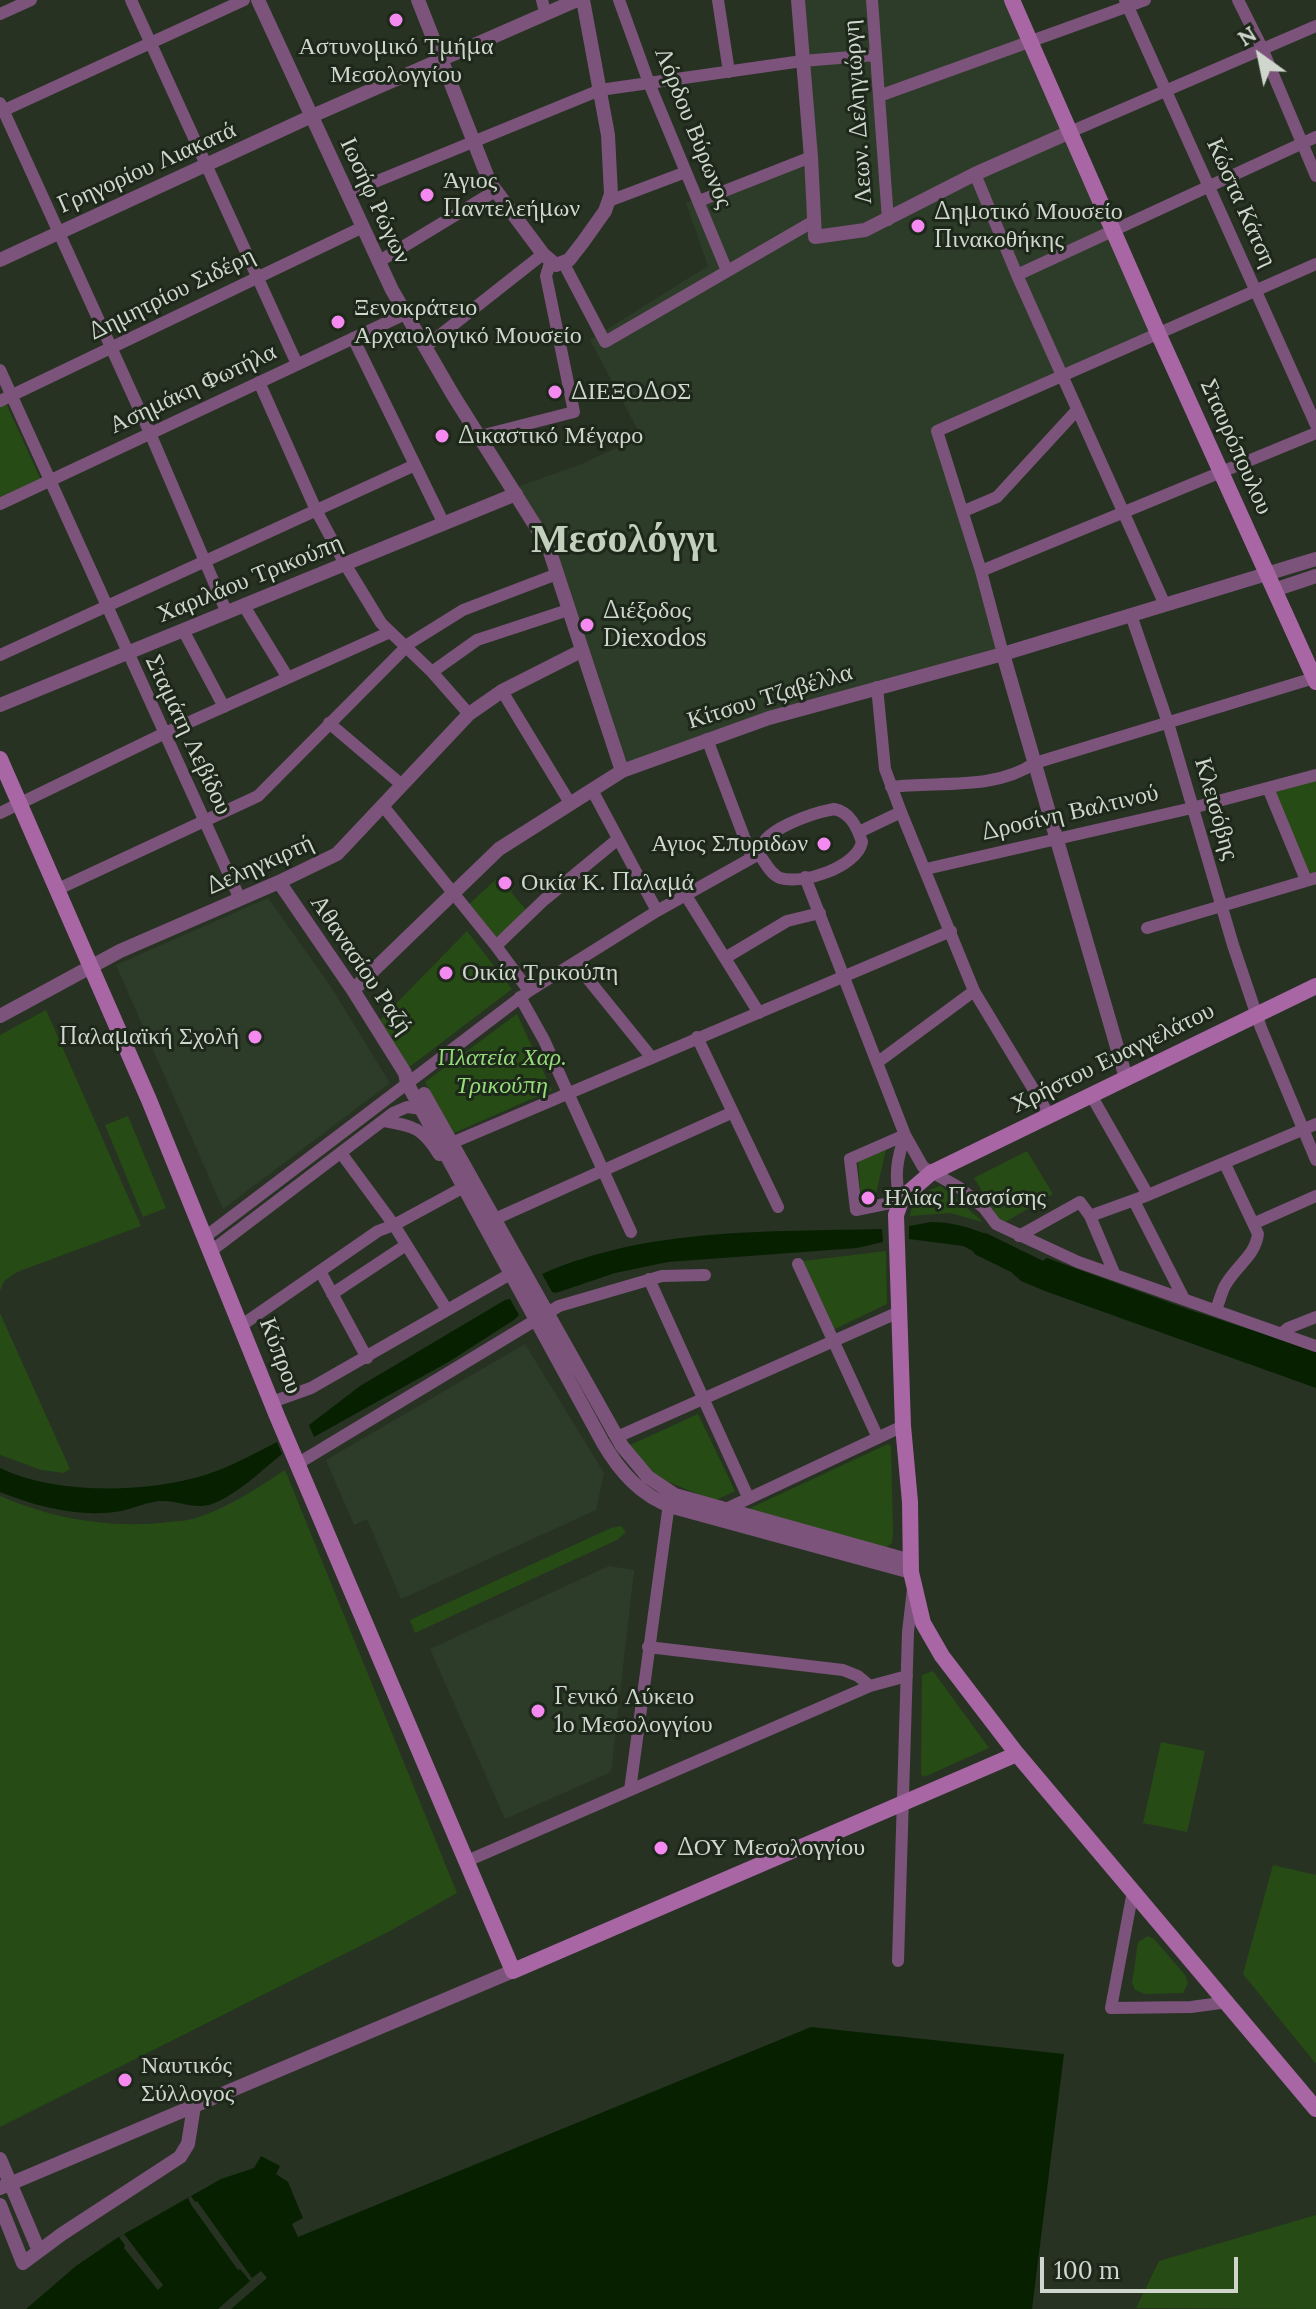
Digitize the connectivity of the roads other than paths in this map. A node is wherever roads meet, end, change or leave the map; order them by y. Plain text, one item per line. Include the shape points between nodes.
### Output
1 (31, 0) edge
2 (131, 0) edge
3 (244, 0) edge
4 (258, 0) edge
5 (418, 0) edge
6 (580, 0) edge
7 (619, 0) edge
8 (718, 0) edge
9 (798, 0) edge
10 (1012, 0) edge
11 (1145, 0) edge
12 (1238, 0) edge
13 (876, 1) edge
14 (1127, 3) edge
15 (543, 6) edge
16 (0, 14) edge
17 (1316, 26) edge
18 (1031, 41) junction
19 (150, 43) junction
20 (1262, 48) junction
21 (876, 55) junction
22 (442, 58) junction
23 (802, 61) junction
24 (729, 72) junction
25 (649, 83) junction
26 (600, 90) junction
27 (1167, 92) junction
28 (879, 96) junction
29 (1, 108) edge
30 (312, 116) junction
31 (1070, 132) junction
32 (1316, 137) edge
33 (473, 142) junction
34 (1303, 143) junction
35 (811, 157) junction
36 (205, 166) junction
37 (686, 172) junction
38 (975, 174) junction
39 (1316, 176) edge
40 (1209, 186) junction
41 (495, 191) junction
42 (348, 193) junction
43 (609, 201) junction
44 (699, 201) junction
45 (888, 220) junction
46 (814, 221) junction
47 (363, 227) junction
48 (1114, 231) junction
49 (59, 232) junction
50 (0, 260) edge
51 (552, 260) junction
52 (378, 262) junction
53 (1316, 264) edge
54 (727, 271) junction
55 (1017, 275) junction
56 (256, 279) junction
57 (1256, 291) junction
58 (405, 314) junction
59 (1158, 333) junction
60 (353, 338) junction
61 (425, 347) junction
62 (111, 348) junction
63 (297, 364) junction
64 (0, 370) edge
65 (1062, 377) junction
66 (259, 382) junction
67 (6, 398) edge
68 (1077, 410) junction
69 (1316, 425) edge
70 (150, 433) junction
71 (1316, 433) edge
72 (480, 436) junction
73 (415, 465) junction
74 (1222, 472) junction
75 (50, 480) junction
76 (516, 494) junction
77 (0, 504) edge
78 (316, 510) junction
79 (964, 511) junction
80 (1123, 514) junction
81 (444, 524) junction
82 (1316, 559) edge
83 (205, 561) junction
84 (345, 564) junction
85 (981, 571) junction
86 (557, 574) junction
87 (1267, 574) junction
88 (1316, 576) edge
89 (1274, 590) junction
90 (1165, 605) junction
91 (244, 606) junction
92 (106, 607) junction
93 (568, 610) junction
94 (227, 613) junction
95 (1131, 615) junction
96 (183, 630) junction
97 (390, 632) junction
98 (406, 648) junction
99 (581, 651) junction
100 (126, 652) junction
101 (1003, 654) junction
102 (0, 655) edge
103 (432, 672) junction
104 (288, 678) junction
105 (1315, 680) edge
106 (877, 687) junction
107 (502, 691) junction
108 (0, 705) edge
109 (224, 707) junction
110 (469, 714) junction
111 (329, 723) junction
112 (1168, 723) junction
113 (163, 734) junction
114 (707, 739) junction
115 (0, 759) edge
116 (1035, 763) junction
117 (622, 771) junction
118 (1316, 775) edge
119 (402, 785) junction
120 (891, 787) junction
121 (1268, 788) junction
122 (592, 790) junction
123 (570, 803) junction
124 (19, 805) junction
125 (383, 806) junction
126 (1192, 808) junction
127 (901, 812) junction
128 (0, 813) edge
129 (204, 821) junction
130 (859, 832) junction
131 (1057, 838) junction
132 (618, 839) junction
133 (756, 856) junction
134 (926, 869) junction
135 (805, 877) junction
136 (1311, 879) edge
137 (279, 882) junction
138 (56, 890) junction
139 (453, 892) junction
140 (685, 894) junction
141 (240, 899) junction
142 (1221, 906) junction
143 (657, 911) junction
144 (820, 913) junction
145 (1147, 928) dead end
146 (951, 931) junction
147 (496, 946) junction
148 (725, 958) junction
149 (575, 963) junction
150 (91, 967) junction
151 (845, 975) junction
152 (1316, 986) edge
153 (353, 990) junction
154 (974, 991) junction
155 (525, 994) junction
156 (759, 1013) junction
157 (1257, 1015) junction
158 (0, 1016) edge
159 (697, 1037) junction
160 (652, 1058) junction
161 (878, 1062) junction
162 (408, 1078) junction
163 (1126, 1078) junction
164 (569, 1093) junction
165 (1091, 1095) junction
166 (422, 1109) junction
167 (731, 1113) junction
168 (1049, 1115) junction
169 (384, 1121) junction
170 (1310, 1127) edge
171 (905, 1135) junction
172 (454, 1142) junction
173 (341, 1153) junction
174 (1316, 1160) edge
175 (1225, 1164) junction
176 (602, 1170) junction
177 (931, 1173) junction
178 (461, 1189) junction
179 (1148, 1195) junction
180 (1316, 1196) edge
181 (1134, 1201) junction
182 (778, 1207) dead end
183 (898, 1208) junction
184 (1090, 1216) junction
185 (495, 1219) junction
186 (1255, 1223) junction
187 (394, 1225) junction
188 (631, 1232) dead end
189 (1019, 1236) junction
190 (208, 1244) junction
191 (406, 1245) junction
192 (798, 1264) dead end
193 (320, 1271) junction
194 (516, 1271) junction
195 (705, 1275) dead end
196 (1115, 1275) junction
197 (649, 1279) junction
198 (332, 1294) junction
199 (1183, 1297) junction
200 (1216, 1309) junction
201 (447, 1310) junction
202 (899, 1312) junction
203 (542, 1315) junction
204 (1316, 1317) edge
205 (242, 1325) junction
206 (1282, 1333) junction
207 (832, 1341) junction
208 (1316, 1346) edge
209 (367, 1358) junction
210 (703, 1398) junction
211 (272, 1402) junction
212 (903, 1426) junction
213 (617, 1437) junction
214 (878, 1438) junction
215 (297, 1464) junction
216 (748, 1497) junction
217 (670, 1500) junction
218 (724, 1510) junction
219 (912, 1573) junction
220 (648, 1647) junction
221 (907, 1676) junction
222 (870, 1686) junction
223 (1017, 1754) junction
224 (630, 1790) junction
225 (903, 1804) junction
226 (467, 1861) junction
227 (1133, 1891) junction
228 (898, 1961) dead end
229 (513, 1971) junction
230 (1228, 2002) junction
231 (194, 2106) junction
232 (1316, 2109) edge
233 (0, 2159) edge
234 (5, 2186) edge
235 (0, 2205) edge
236 (39, 2251) junction

1 - 16 street
2 - 19 street
3 - 19 street
4 - 30 street, Ιωσήφ Ρώγων
5 - 22 street
6 - 15 street, Γρηγορίου Λιακατά
6 - 26 street
7 - 25 street, Λόρδου Βύρωνος
8 - 24 street
9 - 23 street
10 - 18 main road, Σταυρόπουλου
11 - 14 street
12 - 20 street
13 - 21 street, Λεων. Δεληγιώργη
14 - 18 street
14 - 27 street, Κώστα Κάτση
15 - 22 street, Γρηγορίου Λιακατά
17 - 20 street
18 - 28 street
18 - 31 main road, Σταυρόπουλου
19 - 29 street
19 - 36 street
20 - 27 street
20 - 34 street
21 - 23 street
21 - 28 street, Λεων. Δεληγιώργη
22 - 30 street, Γρηγορίου Λιακατά
22 - 33 street
23 - 24 street
23 - 35 street
24 - 25 street
25 - 26 street
25 - 37 street, Λόρδου Βύρωνος
26 - 33 street
26 - 43 street via 608,135
27 - 31 street
27 - 40 street, Κώστα Κάτση
28 - 45 street, Λεων. Δεληγιώργη
29 - 49 street
30 - 36 street, Γρηγορίου Λιακατά
30 - 42 street, Ιωσήφ Ρώγων
31 - 38 street
31 - 48 main road, Σταυρόπουλου
32 - 34 street
33 - 41 street
33 - 42 street
34 - 39 street
34 - 40 street
35 - 44 street
35 - 46 street
36 - 49 street, Γρηγορίου Λιακατά
36 - 56 street
37 - 43 street
37 - 44 street, Λόρδου Βύρωνος
38 - 45 street
38 - 55 street
40 - 48 street
40 - 57 street, Κώστα Κάτση
41 - 51 street
41 - 52 street
42 - 47 street, Ιωσήφ Ρώγων
43 - 51 street via 590,233
44 - 54 street, Λόρδου Βύρωνος
45 - 46 street via 865,230 815,237
46 - 54 street
47 - 52 street, Ιωσήφ Ρώγων
47 - 56 street, Δημητρίου Σιδέρη
48 - 55 street
48 - 59 main road, Σταυρόπουλου
49 - 50 street, Γρηγορίου Λιακατά
49 - 62 street
51 - 54 street via 605,342
51 - 61 street
51 - 72 street via 546,276 574,412
52 - 58 street, Ιωσήφ Ρώγων
53 - 57 street
55 - 65 street
56 - 62 street, Δημητρίου Σιδέρη
56 - 63 street
57 - 59 street
57 - 69 street, Κώστα Κάτση
58 - 60 street, Ασημάκη Φωτήλα
58 - 61 street, Ιωσήφ Ρώγων
59 - 65 street
59 - 74 main road, Σταυρόπουλου
60 - 63 street, Ασημάκη Φωτήλα
60 - 73 street
61 - 72 street, Ιωσήφ Ρώγων
62 - 67 street, Δημητρίου Σιδέρη
62 - 70 street
63 - 66 street, Ασημάκη Φωτήλα
64 - 67 street, Σταμάτη Λεβίδου
65 - 68 street
65 - 79 street via 937,431
66 - 70 street, Ασημάκη Φωτήλα
66 - 78 street
67 - 75 street, Σταμάτη Λεβίδου
68 - 79 street via 997,497
68 - 80 street
70 - 75 street, Ασημάκη Φωτήλα
70 - 83 street
71 - 74 street
72 - 76 street, Ιωσήφ Ρώγων
73 - 78 street
73 - 81 street
74 - 80 street
74 - 87 main road, Σταυρόπουλου
75 - 77 street, Ασημάκη Φωτήλα
75 - 92 street, Σταμάτη Λεβίδου
76 - 81 street, Χαριλάου Τρικούπη
76 - 86 street, Ιωσήφ Ρώγων via 543,537
78 - 83 street
78 - 84 street
79 - 85 street
80 - 85 street
80 - 90 street
81 - 84 street, Χαριλάου Τρικούπη
82 - 87 street, Κίτσου Τζαβέλλα
83 - 92 street
83 - 94 street
84 - 91 street, Χαριλάου Τρικούπη
84 - 97 street
85 - 101 street
86 - 93 street, Ιωσήφ Ρώγων
86 - 98 street via 463,610
87 - 89 main road, Σταυρόπουλου
87 - 90 street, Κίτσου Τζαβέλλα
88 - 89 street
89 - 105 main road, Σταυρόπουλου
90 - 95 street, Κίτσου Τζαβέλλα
91 - 94 street, Χαριλάου Τρικούπη
91 - 104 street
92 - 100 street, Σταμάτη Λεβίδου
92 - 102 street
93 - 99 street, Ιωσήφ Ρώγων
93 - 103 street via 471,643
94 - 96 street, Χαριλάου Τρικούπη
95 - 101 street, Κίτσου Τζαβέλλα
95 - 112 street, Κλεισόβης
96 - 100 street, Χαριλάου Τρικούπη
96 - 109 street
97 - 98 street
97 - 104 street
98 - 103 street
98 - 111 street
99 - 107 street, Δεληγκιρτή
99 - 117 street, Ιωσήφ Ρώγων
100 - 108 street, Χαριλάου Τρικούπη
100 - 113 street, Σταμάτη Λεβίδου
101 - 106 street, Κίτσου Τζαβέλλα
101 - 116 street
103 - 110 street
104 - 109 street
105 - 112 street
106 - 114 street, Κίτσου Τζαβέλλα
106 - 120 street
107 - 110 street, Δεληγκιρτή
107 - 123 street
109 - 113 street
110 - 119 street, Δεληγκιρτή
111 - 119 street
111 - 129 street via 258,796
112 - 116 street
112 - 126 street, Κλεισόβης
113 - 124 street
113 - 129 street, Σταμάτη Λεβίδου
114 - 117 street, Κίτσου Τζαβέλλα
114 - 133 street
115 - 124 main road, Κύπρου
116 - 120 street via 998,780
116 - 131 street
117 - 122 street, Κίτσου Τζαβέλλα
118 - 121 street, Δροσίνη Βαλτινού
119 - 125 street, Δεληγκιρτή
120 - 127 street
121 - 126 street, Δροσίνη Βαλτινού
121 - 136 street
122 - 123 street, Κίτσου Τζαβέλλα
122 - 132 street
123 - 139 street, Κίτσου Τζαβέλλα via 504,845
124 - 128 street
124 - 138 main road, Κύπρου
125 - 137 street, Δεληγκιρτή via 339,852
125 - 139 street
126 - 131 street, Δροσίνη Βαλτινού
126 - 142 street, Κλεισόβης
127 - 130 street
127 - 134 street
129 - 138 street
129 - 141 street, Σταμάτη Λεβίδου
130 - 133 street via 847,814 831,809 769,835
130 - 135 street via 862,844 855,858
131 - 134 street, Δροσίνη Βαλτινού
131 - 163 street
132 - 143 street
132 - 147 street
133 - 135 street via 778,877
133 - 140 street
134 - 146 street
135 - 144 street
136 - 142 street
137 - 141 street, Δεληγκιρτή
137 - 153 street, Αθανασίου Ραζή
138 - 150 main road, Κύπρου
139 - 147 street
139 - 153 street, Κίτσου Τζαβέλλα
140 - 143 street
140 - 148 street
141 - 150 street, Δεληγκιρτή
142 - 145 street
142 - 157 street, Κλεισόβης
143 - 149 street
144 - 148 street via 787,921
144 - 151 street
146 - 151 street
146 - 154 street
147 - 155 street
148 - 156 street
149 - 155 street
149 - 160 street
150 - 158 street, Δεληγκιρτή
150 - 190 main road, Κύπρου
151 - 156 street
151 - 161 street
152 - 157 main road, Χρήστου Ευαγγελάτου
153 - 162 street, Αθανασίου Ραζή
154 - 161 street
154 - 168 street
155 - 162 street
155 - 164 street
156 - 159 street
157 - 163 main road, Χρήστου Ευαγγελάτου
157 - 170 street, Κλεισόβης
159 - 160 street
159 - 167 street
160 - 164 street
161 - 171 street
162 - 166 street
162 - 172 street
162 - 190 street
163 - 165 main road, Χρήστου Ευαγγελάτου
164 - 172 street
164 - 176 street
165 - 168 main road, Χρήστου Ευαγγελάτου
165 - 179 street
166 - 169 street via 401,1108
166 - 178 street
167 - 176 street
167 - 182 street
168 - 177 main road, Χρήστου Ευαγγελάτου
169 - 173 street
169 - 178 street via 421,1131
170 - 174 street, Κλεισόβης
170 - 175 street
171 - 177 street
171 - 183 street via 897,1161
171 - 183 street via 850,1159 856,1210
172 - 185 street
173 - 187 street
173 - 190 street
175 - 179 street
175 - 186 street
176 - 185 street
176 - 188 street
177 - 183 main road, Χρήστου Ευαγγελάτου
177 - 189 street via 960,1188 996,1224
178 - 187 street
178 - 194 street
179 - 181 street
180 - 186 street
181 - 184 street
181 - 199 street
183 - 202 main road
184 - 189 street via 1080,1202
184 - 196 street
185 - 194 street
186 - 200 street via 1257,1245 1225,1284
187 - 191 street
187 - 193 street
189 - 196 street
190 - 205 main road, Κύπρου
191 - 198 street
191 - 201 street
192 - 207 street
193 - 198 street
193 - 205 street
194 - 201 street
194 - 203 street
195 - 197 street
196 - 199 street
197 - 203 street via 570,1301
197 - 210 street
198 - 209 street
199 - 200 street
200 - 206 street
201 - 209 street
202 - 207 street
202 - 212 main road
203 - 213 street
203 - 215 street
203 - 217 street via 619,1467 639,1489
204 - 206 street
205 - 211 main road, Κύπρου
206 - 208 street
207 - 210 street
207 - 214 street
209 - 211 street
210 - 213 street
210 - 216 street
211 - 215 main road, Κύπρου
212 - 214 street
212 - 219 main road
213 - 217 street
214 - 216 street
215 - 226 main road, Κύπρου
216 - 218 street
217 - 218 street
217 - 219 street
217 - 220 street
218 - 219 street
219 - 221 street
219 - 223 main road via 919,1612 933,1641
220 - 222 street via 843,1670
220 - 224 street
221 - 222 street
221 - 225 street
222 - 224 street
223 - 225 main road
223 - 227 main road
224 - 226 street
225 - 228 street
225 - 229 main road
226 - 229 main road, Κύπρου
227 - 230 main road
227 - 230 street via 1111,2008
229 - 231 street
230 - 232 main road
231 - 234 street
231 - 236 street via 188,2144 180,2157
233 - 234 street
234 - 236 street
235 - 236 street via 23,2263

